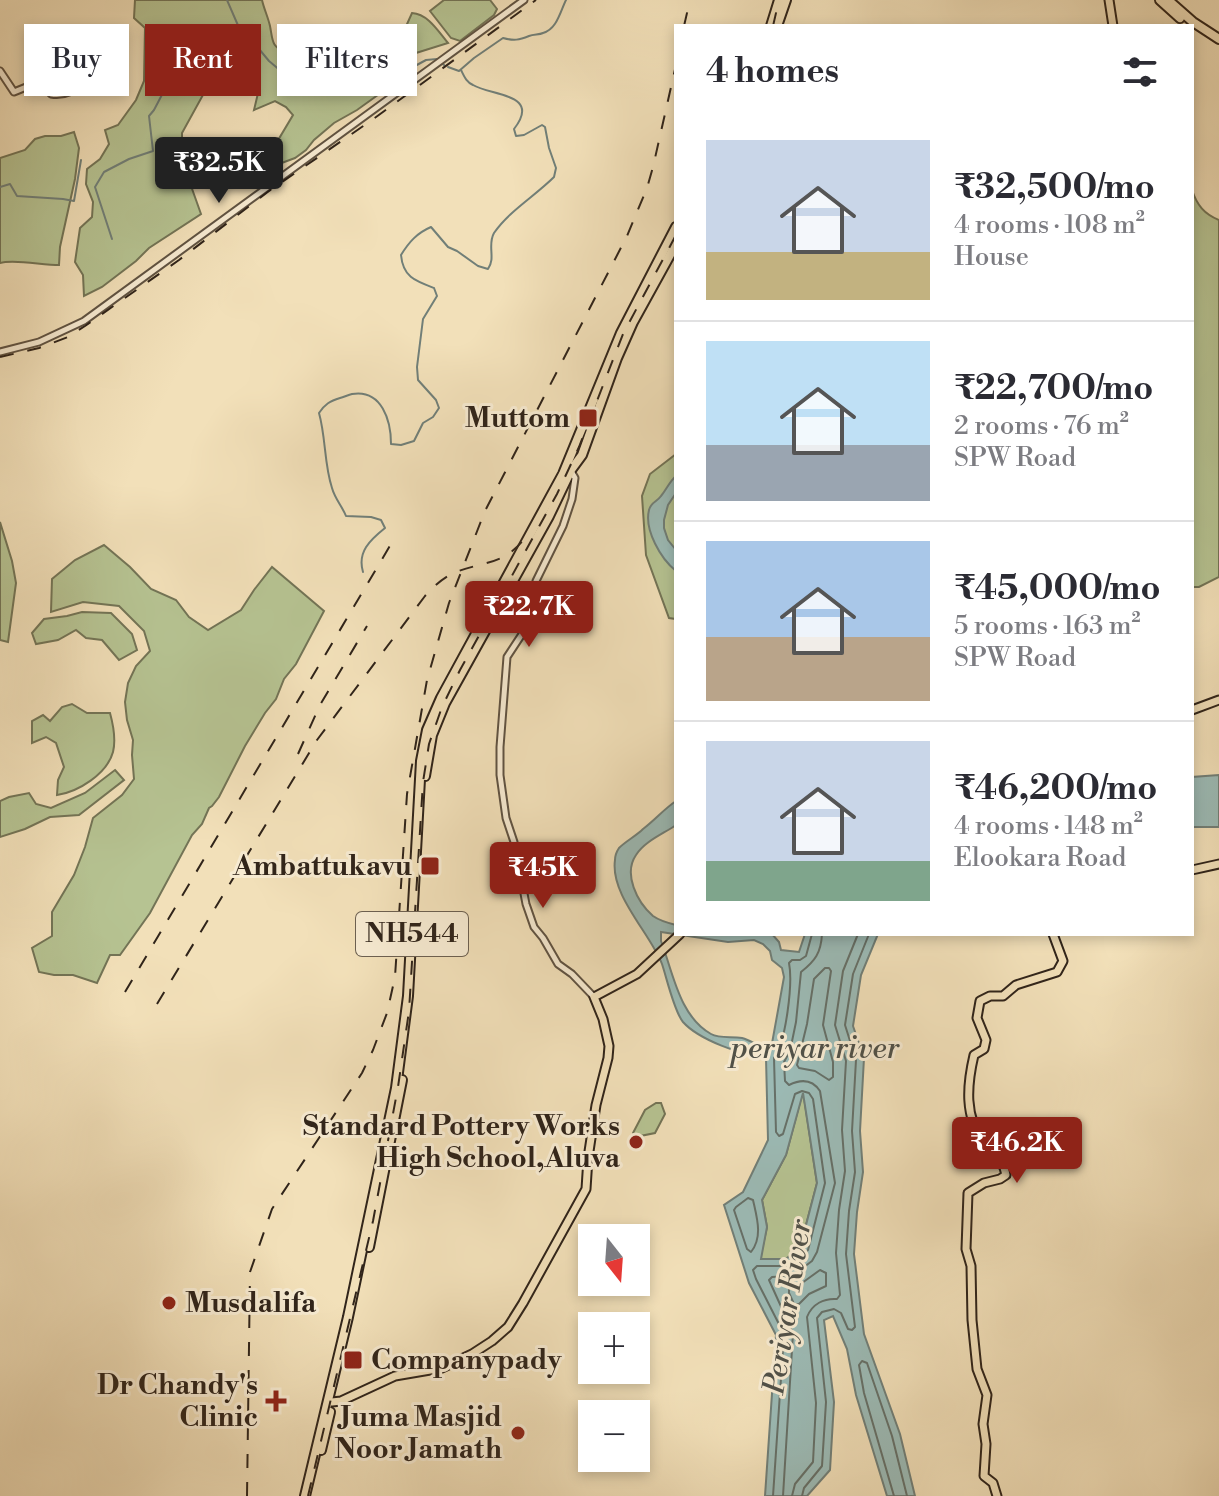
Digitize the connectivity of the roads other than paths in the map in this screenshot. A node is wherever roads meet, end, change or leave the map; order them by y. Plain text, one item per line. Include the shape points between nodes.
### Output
1 (524, 0) edge
2 (779, 0) edge
3 (786, 0) edge
4 (1109, 0) edge
5 (1160, 0) edge
6 (1168, 0) edge
7 (772, 24) edge
8 (778, 24) edge
9 (1113, 24) edge
10 (1188, 24) edge
11 (1194, 29) edge
12 (1219, 42) edge
13 (0, 71) edge
14 (24, 88) edge
15 (674, 233) edge
16 (674, 246) edge
17 (668, 251) junction
18 (0, 352) edge
19 (571, 470) junction
20 (1219, 700) edge
21 (1194, 709) edge
22 (1219, 864) edge
23 (1194, 870) edge
24 (678, 936) edge
25 (1054, 936) edge
26 (594, 997) junction
27 (357, 1287) junction
28 (332, 1402) junction
29 (307, 1496) edge
30 (997, 1496) edge

1 - 18 street via 84,321 39,342
2 - 7 highway
3 - 8 highway
4 - 9 main road
5 - 10 highway
6 - 12 highway
11 - 12 highway
13 - 14 street via 14,92
15 - 17 highway, NH544
16 - 17 highway, NH544
17 - 19 highway, NH544
17 - 27 highway, NH544 via 616,345 563,474 427,730 419,785 406,1022
19 - 26 street via 574,489 536,581 532,619 507,657 500,775 534,927 558,964
19 - 27 highway, NH544 via 432,735 423,791 411,1017 397,1112
20 - 21 main road
22 - 23 main road
24 - 26 main road via 637,974
25 - 30 main road via 1063,961 1057,972 980,1001 977,1018 986,1040 984,1049 974,1055 969,1077 972,1117 1006,1175 968,1193 966,1239 977,1369 987,1395 984,1476
26 - 28 main road via 609,1046 586,1189 508,1327 442,1368 395,1376
27 - 28 highway, NH544
27 - 29 highway, NH544
28 - 29 highway, NH544

